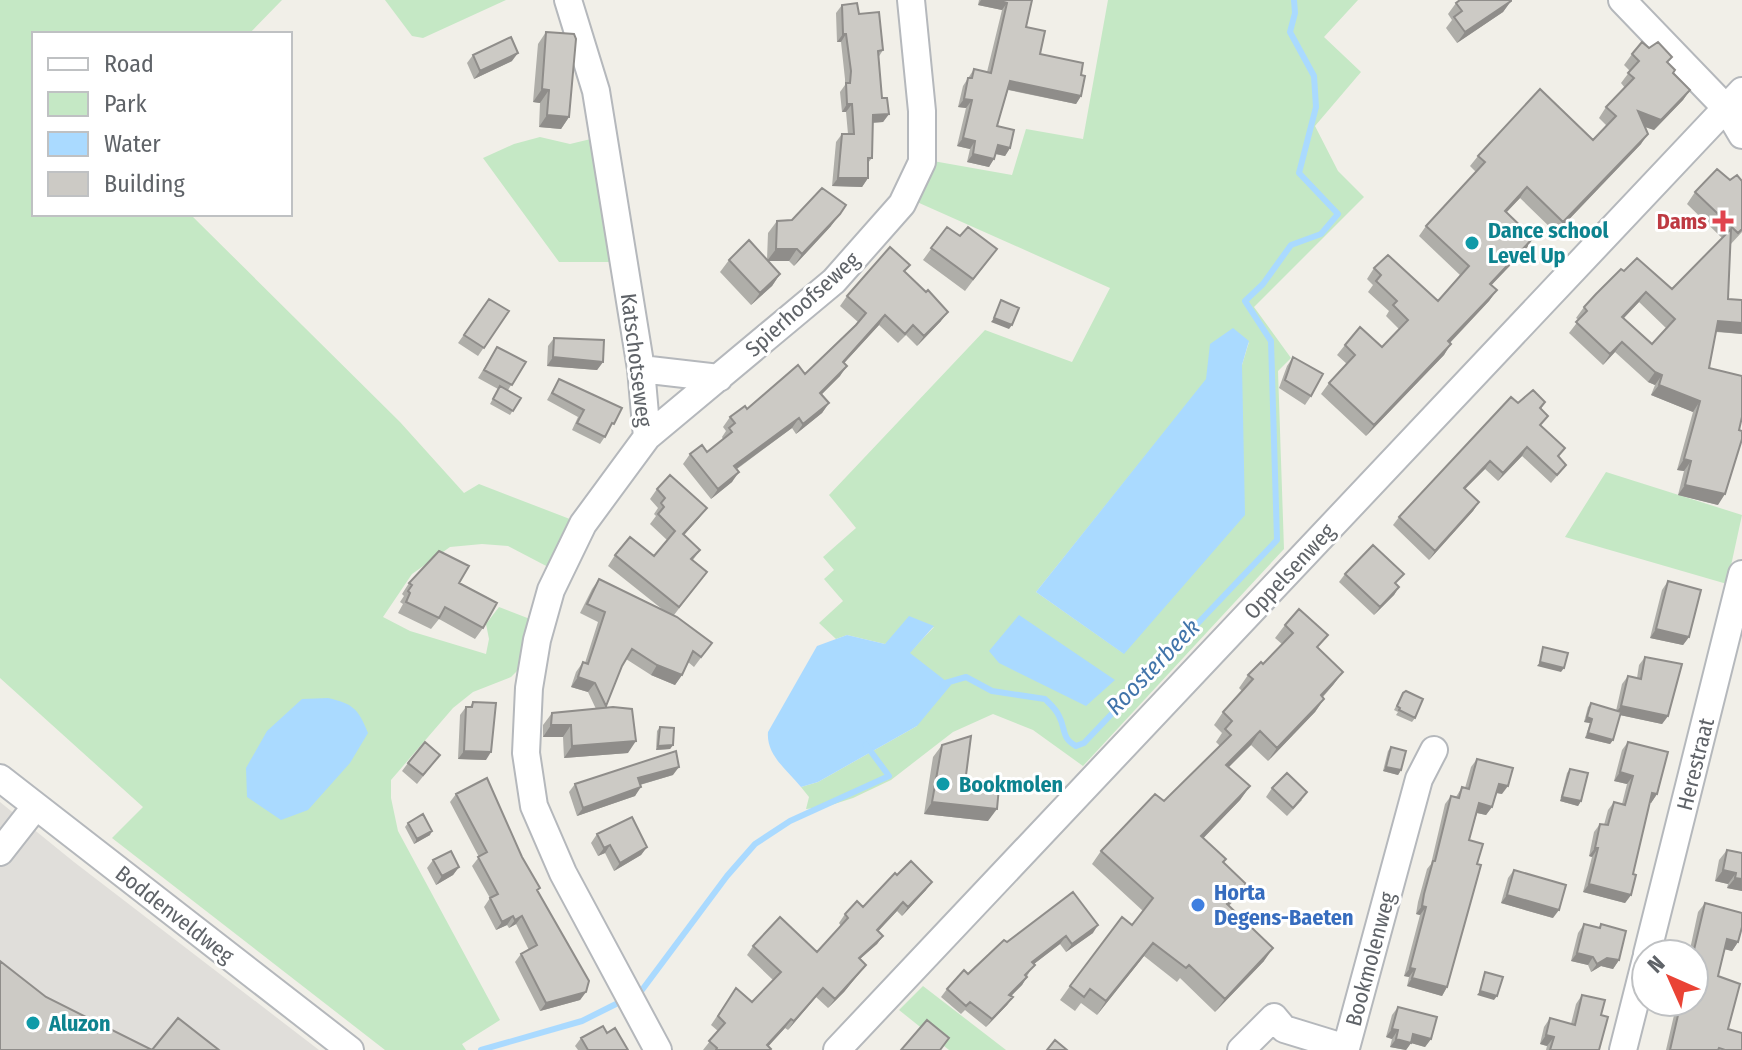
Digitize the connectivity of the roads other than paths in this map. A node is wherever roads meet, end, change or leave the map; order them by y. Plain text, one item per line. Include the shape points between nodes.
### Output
1 (568, 0) edge
2 (911, 0) edge
3 (1622, 0) edge
4 (1734, 100) edge
5 (1742, 135) edge
6 (641, 369) junction
7 (719, 378) junction
8 (647, 437) junction
9 (1742, 574) edge
10 (1434, 750) dead end
11 (0, 778) edge
12 (36, 806) junction
13 (0, 852) edge
14 (1651, 938) edge
15 (1631, 1018) edge
16 (350, 1050) edge
17 (658, 1050) edge
18 (837, 1050) edge
19 (1241, 1050) edge
20 (1623, 1050) edge

1 - 6 street, Katschotseweg via 596,91
2 - 7 street, Spierhoofseweg via 922,162 902,204 834,281
3 - 4 street
4 - 5 street
4 - 18 street, Oppelsenweg
6 - 7 street
6 - 8 street, Katschotseweg
7 - 8 street, Spierhoofseweg
8 - 17 street, Katschotseweg via 583,524 551,590 529,688 526,753 534,806 563,873
9 - 14 street, Herestraat
10 - 19 street, Bookmolenweg via 1419,779 1346,1048 1284,1029 1274,1017
11 - 12 street, Boddenveldweg
12 - 13 street
12 - 16 street, Boddenveldweg
15 - 20 street, Herestraat

